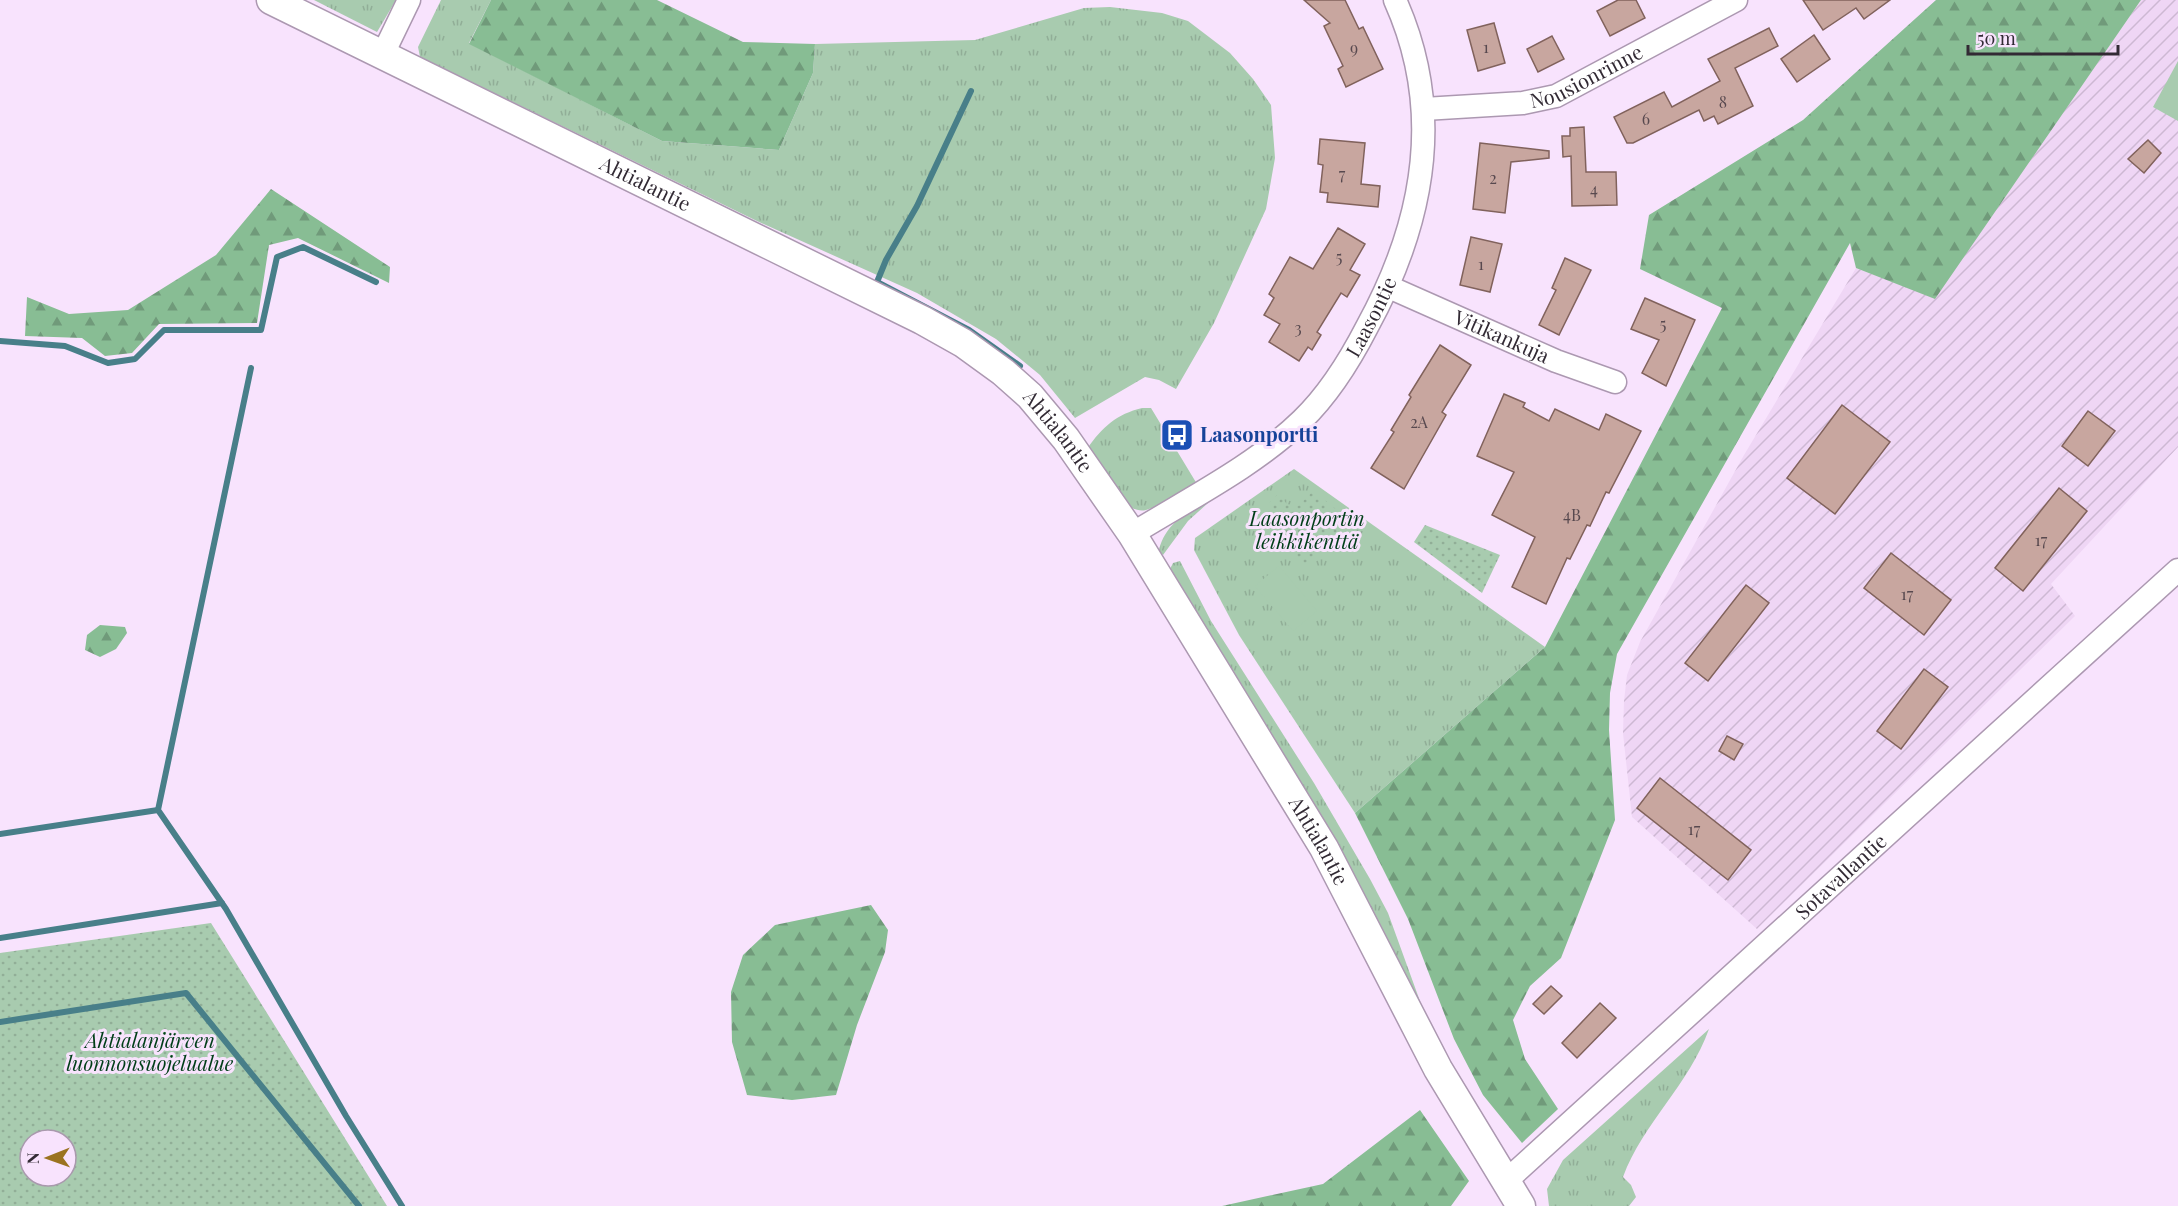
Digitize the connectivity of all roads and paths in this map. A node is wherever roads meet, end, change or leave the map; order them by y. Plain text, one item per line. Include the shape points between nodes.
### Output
1 (271, 0) edge
2 (409, 0) edge
3 (1395, 0) edge
4 (1736, 0) edge
5 (382, 56) junction
6 (1424, 109) junction
7 (1389, 287) junction
8 (1615, 382) dead end
9 (1132, 534) junction
10 (2178, 570) edge
11 (1505, 1182) junction
12 (1521, 1206) edge

1 - 5 street, Ahtialantie
2 - 5 street
3 - 6 street, Laasontie via 1415,51
4 - 6 street, Nousionrinne via 1556,96 1523,103
5 - 9 street, Ahtialantie via 963,343 1030,396 1066,439
6 - 7 street, Laasontie via 1416,205
7 - 8 street, Vitikankuja via 1556,361
7 - 9 street, Laasontie via 1349,360 1302,420 1244,465
9 - 11 street, Ahtialantie via 1324,848 1438,1070
10 - 11 street, Sotavallantie
11 - 12 street, Ahtialantie

